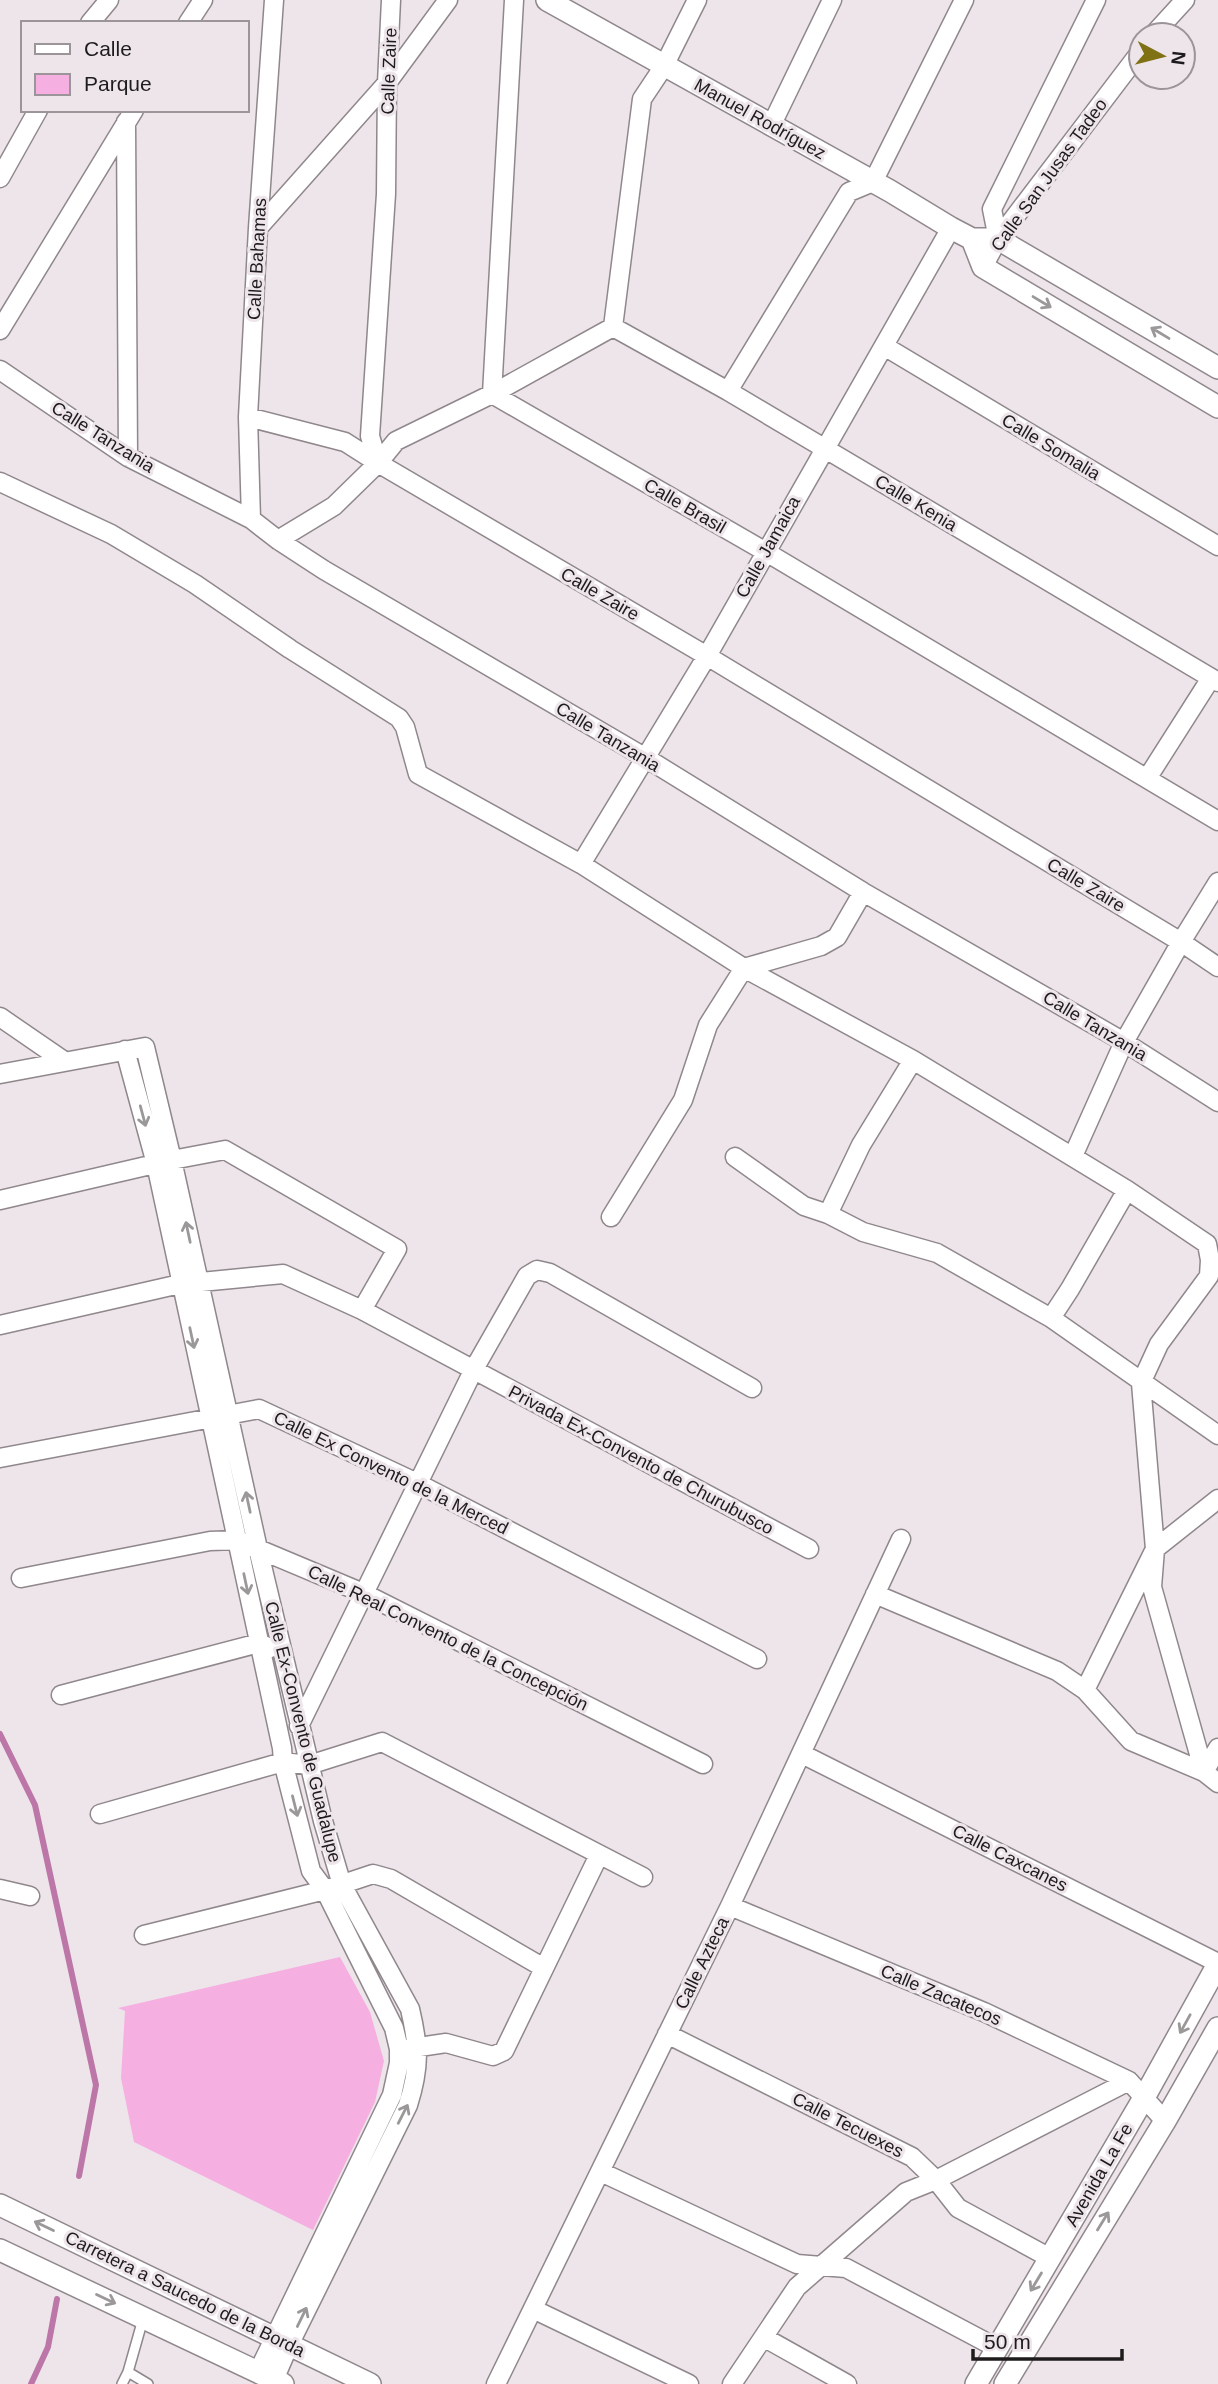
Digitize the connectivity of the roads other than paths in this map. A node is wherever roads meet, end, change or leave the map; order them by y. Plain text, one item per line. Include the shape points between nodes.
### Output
1 (109, 0) edge
2 (203, 0) edge
3 (274, 0) edge
4 (391, 0) edge
5 (448, 0) edge
6 (514, 0) edge
7 (697, 0) edge
8 (832, 0) edge
9 (964, 0) edge
10 (1096, 0) edge
11 (1185, 0) edge
12 (559, 3) edge
13 (92, 21) edge
14 (189, 21) edge
15 (1166, 21) edge
16 (664, 66) junction
17 (1127, 69) edge
18 (387, 83) junction
19 (37, 112) edge
20 (130, 116) edge
21 (771, 125) junction
22 (0, 178) edge
23 (873, 182) junction
24 (258, 228) junction
25 (951, 228) junction
26 (972, 239) junction
27 (998, 239) junction
28 (983, 267) junction
29 (612, 327) junction
30 (0, 330) edge
31 (884, 346) junction
32 (1218, 368) edge
33 (0, 370) edge
34 (728, 391) junction
35 (492, 394) junction
36 (1218, 407) edge
37 (248, 417) junction
38 (824, 449) junction
39 (128, 457) junction
40 (378, 463) junction
41 (0, 482) edge
42 (251, 519) junction
43 (278, 540) junction
44 (1218, 546) edge
45 (766, 552) junction
46 (707, 656) junction
47 (1215, 680) edge
48 (646, 758) junction
49 (1148, 777) junction
50 (1218, 821) edge
51 (581, 864) junction
52 (1218, 882) edge
53 (863, 892) junction
54 (1181, 942) junction
55 (1218, 967) edge
56 (744, 968) junction
57 (0, 1017) edge
58 (1124, 1042) junction
59 (125, 1050) junction
60 (913, 1060) junction
61 (64, 1061) junction
62 (0, 1074) edge
63 (1218, 1102) edge
64 (1073, 1156) junction
65 (735, 1157) dead end
66 (164, 1162) junction
67 (1127, 1190) junction
68 (0, 1200) edge
69 (828, 1214) junction
70 (611, 1217) dead end
71 (189, 1282) junction
72 (362, 1311) junction
73 (1051, 1318) junction
74 (0, 1325) edge
75 (474, 1369) junction
76 (1141, 1383) junction
77 (752, 1388) dead end
78 (229, 1415) junction
79 (210, 1419) junction
80 (1218, 1434) edge
81 (0, 1458) edge
82 (417, 1483) junction
83 (1218, 1499) edge
84 (901, 1539) dead end
85 (237, 1541) junction
86 (258, 1549) junction
87 (809, 1549) dead end
88 (1156, 1549) junction
89 (20, 1578) dead end
90 (363, 1593) junction
91 (875, 1594) junction
92 (259, 1643) junction
93 (282, 1653) junction
94 (757, 1659) dead end
95 (1085, 1690) junction
96 (61, 1695) dead end
97 (300, 1724) junction
98 (1218, 1748) edge
99 (802, 1754) junction
100 (283, 1755) junction
101 (703, 1764) dead end
102 (309, 1765) junction
103 (1211, 1777) edge
104 (100, 1814) dead end
105 (599, 1855) junction
106 (643, 1877) dead end
107 (334, 1888) junction
108 (0, 1889) edge
109 (30, 1896) dead end
110 (730, 1906) junction
111 (144, 1935) dead end
112 (1218, 1964) edge
113 (544, 1968) junction
114 (1218, 2028) edge
115 (667, 2034) junction
116 (399, 2049) junction
117 (418, 2049) junction
118 (1137, 2089) junction
119 (1165, 2121) junction
120 (601, 2172) junction
121 (936, 2180) junction
122 (0, 2205) edge
123 (0, 2250) edge
124 (1051, 2258) junction
125 (820, 2267) junction
126 (533, 2309) junction
127 (144, 2317) junction
128 (765, 2338) junction
129 (282, 2341) junction
130 (997, 2348) junction
131 (128, 2372) junction
132 (272, 2379) edge
133 (367, 2383) edge
134 (122, 2384) edge
135 (148, 2384) edge
136 (496, 2384) edge
137 (689, 2384) edge
138 (732, 2384) edge
139 (847, 2384) edge
140 (976, 2384) edge
141 (1005, 2384) edge

1 - 13 street
2 - 14 street
3 - 24 street, Calle Bahamas
4 - 18 street, Calle Zaire
5 - 18 street
6 - 35 street
7 - 16 street
8 - 21 street
9 - 23 street
10 - 27 street via 992,209
11 - 15 street
12 - 16 street, Manuel Rodríguez
16 - 21 street, Manuel Rodríguez
16 - 29 street via 642,99
17 - 27 street, Calle San Jusas Tadeo
18 - 24 street
18 - 40 street, Calle Zaire via 386,194 370,436
19 - 22 street
20 - 30 street
20 - 39 street
21 - 23 street, Manuel Rodríguez
23 - 25 street, Manuel Rodríguez
23 - 34 street via 849,192
24 - 37 street, Calle Bahamas
25 - 26 street, Manuel Rodríguez
25 - 31 street, Calle Jamaica
26 - 27 street, Manuel Rodríguez
26 - 28 street
27 - 28 street, Calle San Jusas Tadeo
32 -> 27 street
28 -> 36 street
29 - 34 street, Calle Kenia
29 - 35 street
31 - 38 street, Calle Jamaica
31 - 44 street, Calle Somalia
33 - 39 street, Calle Tanzania
34 - 38 street, Calle Kenia
35 - 40 street via 396,441
35 - 45 street, Calle Brasil
37 - 40 street via 345,442
37 - 42 street, Calle Bahamas
38 - 45 street, Calle Jamaica
38 - 47 street, Calle Kenia
39 - 42 street, Calle Tanzania
40 - 43 street via 334,506
40 - 46 street, Calle Zaire
41 - 51 street via 111,534 195,584 399,719 418,774
42 - 43 street, Calle Tanzania
43 - 48 street, Calle Tanzania
45 - 46 street, Calle Jamaica
45 - 49 street, Calle Brasil
46 - 48 street, Calle Jamaica
46 - 54 street, Calle Zaire
47 - 49 street
48 - 51 street, Calle Jamaica
48 - 53 street, Calle Tanzania
49 - 50 street, Calle Brasil
51 - 56 street
52 - 54 street
53 - 56 street via 837,937
53 - 58 street, Calle Tanzania
54 - 55 street, Calle Zaire
54 - 58 street
56 - 60 street
56 - 70 street via 708,1025 683,1100
57 - 61 street
58 - 63 street, Calle Tanzania
58 - 64 street
59 - 61 street
59 -> 66 street, Calle Ex-Convento de Guadalupe
59 - 66 street, Calle Ex-Convento de Guadalupe via 145,1047
60 - 64 street
60 - 69 street via 861,1145
61 - 62 street
64 - 67 street
65 - 69 street via 804,1206
66 - 68 street
66 - 71 street, Calle Ex-Convento de Guadalupe
66 - 72 street via 225,1150 397,1249
67 - 73 street
67 - 76 street via 1207,1244 1210,1260 1209,1276 1159,1344
69 - 73 street via 863,1232 937,1253
71 - 72 street, Privada Ex-Convento de Churubusco via 283,1274
71 - 74 street, Privada Ex-Convento de Churubusco
71 - 78 street, Calle Ex-Convento de Guadalupe
71 -> 79 street, Calle Ex-Convento de Guadalupe
72 - 75 street, Privada Ex-Convento de Churubusco
73 - 76 street
75 - 77 street via 527,1276 537,1270 550,1273
75 - 82 street
75 - 87 street, Privada Ex-Convento de Churubusco
76 - 80 street
76 - 88 street
78 - 79 street, Calle Ex Convento de la Merced
78 - 82 street, Calle Ex Convento de la Merced via 259,1409
86 -> 78 street, Calle Ex-Convento de Guadalupe
79 - 81 street, Calle Ex Convento de la Merced
79 - 85 street, Calle Ex-Convento de Guadalupe
82 - 90 street
82 - 94 street, Calle Ex Convento de la Merced
83 - 88 street
84 - 91 street, Calle Azteca
85 - 86 street, Calle Real Convento de la Concepción
85 - 89 street, Calle Real Convento de la Concepción via 210,1541
85 -> 92 street, Calle Ex-Convento de Guadalupe
86 - 90 street, Calle Real Convento de la Concepción
86 - 93 street, Calle Ex-Convento de Guadalupe
88 - 95 street
88 - 103 street via 1152,1587
90 - 97 street
90 - 101 street, Calle Real Convento de la Concepción
91 - 95 street via 1057,1671
91 - 99 street, Calle Azteca
92 - 93 street
92 - 96 street
92 - 100 street, Calle Ex-Convento de Guadalupe
93 - 97 street, Calle Ex-Convento de Guadalupe
95 - 103 street via 1131,1741
97 - 100 street
97 - 102 street, Calle Ex-Convento de Guadalupe
98 - 103 street
99 - 110 street, Calle Azteca
99 - 112 street, Calle Caxcanes
100 - 102 street
100 - 104 street
100 -> 107 street, Calle Ex-Convento de Guadalupe via 311,1871
102 - 105 street via 383,1742
102 - 107 street, Calle Ex-Convento de Guadalupe
105 - 106 street
105 - 113 street
107 - 111 street
107 - 113 street via 373,1874 391,1880
107 - 116 street, Calle Ex-Convento de Guadalupe via 387,2009
107 - 117 street, Calle Ex-Convento de Guadalupe via 410,2008
108 - 109 street
110 - 115 street, Calle Azteca
110 - 118 street, Calle Zacatecos via 984,2012
112 -> 118 street, Avenida La Fe
113 - 117 street via 504,2051 492,2056 446,2043
114 - 119 street, Avenida La Fe
115 - 120 street, Calle Azteca
115 - 121 street, Calle Tecuexes via 912,2157
116 - 117 street
116 - 129 street, Calle Ex-Convento de Guadalupe via 392,2095
129 -> 117 street, Calle Ex-Convento de Guadalupe via 408,2105
118 - 119 street
118 - 121 street
118 - 124 street, Avenida La Fe
141 -> 119 street, Avenida La Fe
120 - 125 street via 797,2264
120 - 126 street, Calle Azteca
121 - 124 street, Calle Tecuexes via 958,2208
121 - 125 street via 906,2192
129 -> 122 street, Carretera a Saucedo de la Borda
123 -> 127 street
124 -> 130 street, Avenida La Fe
125 - 128 street via 797,2287
125 - 130 street via 846,2268
126 - 136 street, Calle Azteca
126 - 137 street
127 - 131 lane
127 - 132 street
128 - 138 street
128 - 139 street
129 - 132 street, Calle Ex-Convento de Guadalupe
129 - 133 street, Carretera a Saucedo de la Borda via 338,2373
130 - 140 street, Avenida La Fe
131 - 134 lane
131 - 135 lane

